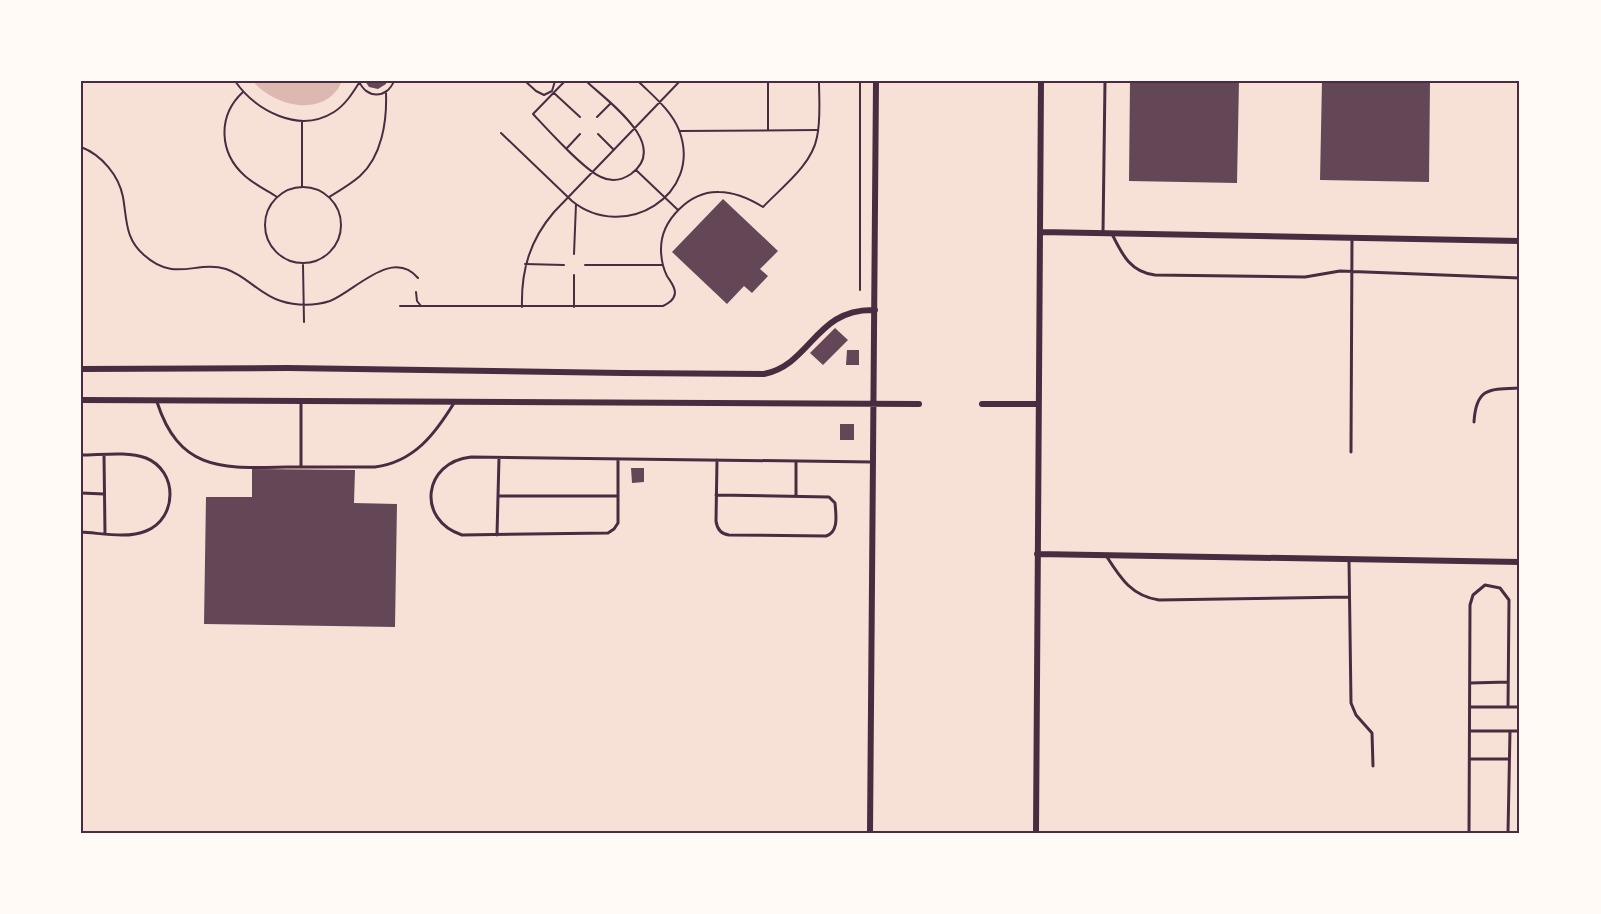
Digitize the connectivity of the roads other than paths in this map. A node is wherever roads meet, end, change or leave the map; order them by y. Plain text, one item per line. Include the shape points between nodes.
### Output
1 (876, 81) edge
2 (1041, 81) edge
3 (1105, 81) edge
4 (1040, 231) junction
5 (1103, 233) junction
6 (1111, 233) junction
7 (1352, 237) junction
8 (1520, 241) edge
9 (1352, 272) junction
10 (1520, 278) edge
11 (875, 310) junction
12 (81, 369) edge
13 (1520, 388) edge
14 (81, 400) edge
15 (156, 400) junction
16 (302, 401) junction
17 (455, 402) junction
18 (873, 404) junction
19 (919, 404) dead end
20 (982, 404) dead end
21 (1038, 404) junction
22 (1474, 422) dead end
23 (1351, 452) dead end
24 (81, 455) edge
25 (104, 455) junction
26 (499, 458) junction
27 (618, 459) junction
28 (717, 460) junction
29 (796, 461) junction
30 (873, 462) junction
31 (301, 467) junction
32 (81, 493) edge
33 (104, 494) junction
34 (716, 495) junction
35 (498, 496) junction
36 (618, 496) junction
37 (796, 496) junction
38 (81, 532) edge
39 (105, 533) junction
40 (497, 536) junction
41 (1037, 554) junction
42 (1106, 555) junction
43 (1349, 560) junction
44 (1520, 562) edge
45 (1349, 597) junction
46 (1508, 682) junction
47 (1470, 683) junction
48 (1470, 707) junction
49 (1508, 707) junction
50 (1520, 707) edge
51 (1470, 731) junction
52 (1510, 731) junction
53 (1520, 731) edge
54 (1470, 759) junction
55 (1509, 759) junction
56 (1373, 766) dead end
57 (870, 833) edge
58 (1036, 833) edge
59 (1469, 833) edge
60 (1508, 833) edge

1 - 11 street
2 - 4 street
3 - 5 lane
4 - 5 street
4 - 21 street
5 - 6 street
6 - 7 street
6 - 9 lane via 1127,262 1146,274 1305,277
7 - 8 street
7 - 9 lane
9 - 10 lane
9 - 23 lane
11 - 12 street via 837,319 820,331 793,361 764,374
11 - 18 street
13 - 22 lane via 1484,393 1476,404
14 - 15 street
15 - 16 street
15 - 31 lane via 171,434 206,461 230,468
16 - 17 street
16 - 31 lane
17 - 18 street
17 - 31 lane via 430,437 396,463 375,467
18 - 19 street
18 - 30 street
20 - 21 street
21 - 41 street
24 - 25 lane
25 - 33 lane
25 - 39 lane via 148,459 161,469 171,491 169,507 154,527 139,533
26 - 27 lane
26 - 35 lane
26 - 40 lane via 455,461 441,470 431,492 436,516 447,528 462,535
27 - 28 lane
27 - 36 lane
28 - 29 lane
28 - 34 lane
29 - 30 lane
29 - 37 lane
30 - 57 street
32 - 33 lane
33 - 39 lane
34 - 37 lane
34 - 37 lane via 716,525 726,535 831,535 835,526 833,499
35 - 36 lane
35 - 40 lane
36 - 40 lane via 618,523 608,533
38 - 39 lane
41 - 42 street
41 - 58 street
42 - 43 street
42 - 45 lane via 1126,585 1141,596 1159,600
43 - 44 street
43 - 45 lane
45 - 56 lane via 1351,703 1372,733
46 - 47 lane
46 - 47 lane via 1509,600 1504,591 1490,585 1480,587 1471,600
46 - 49 lane
47 - 48 lane
48 - 49 lane
48 - 51 lane
49 - 50 lane
51 - 52 lane
51 - 54 lane
52 - 53 lane
52 - 55 lane
54 - 55 lane
54 - 59 lane
55 - 60 lane

